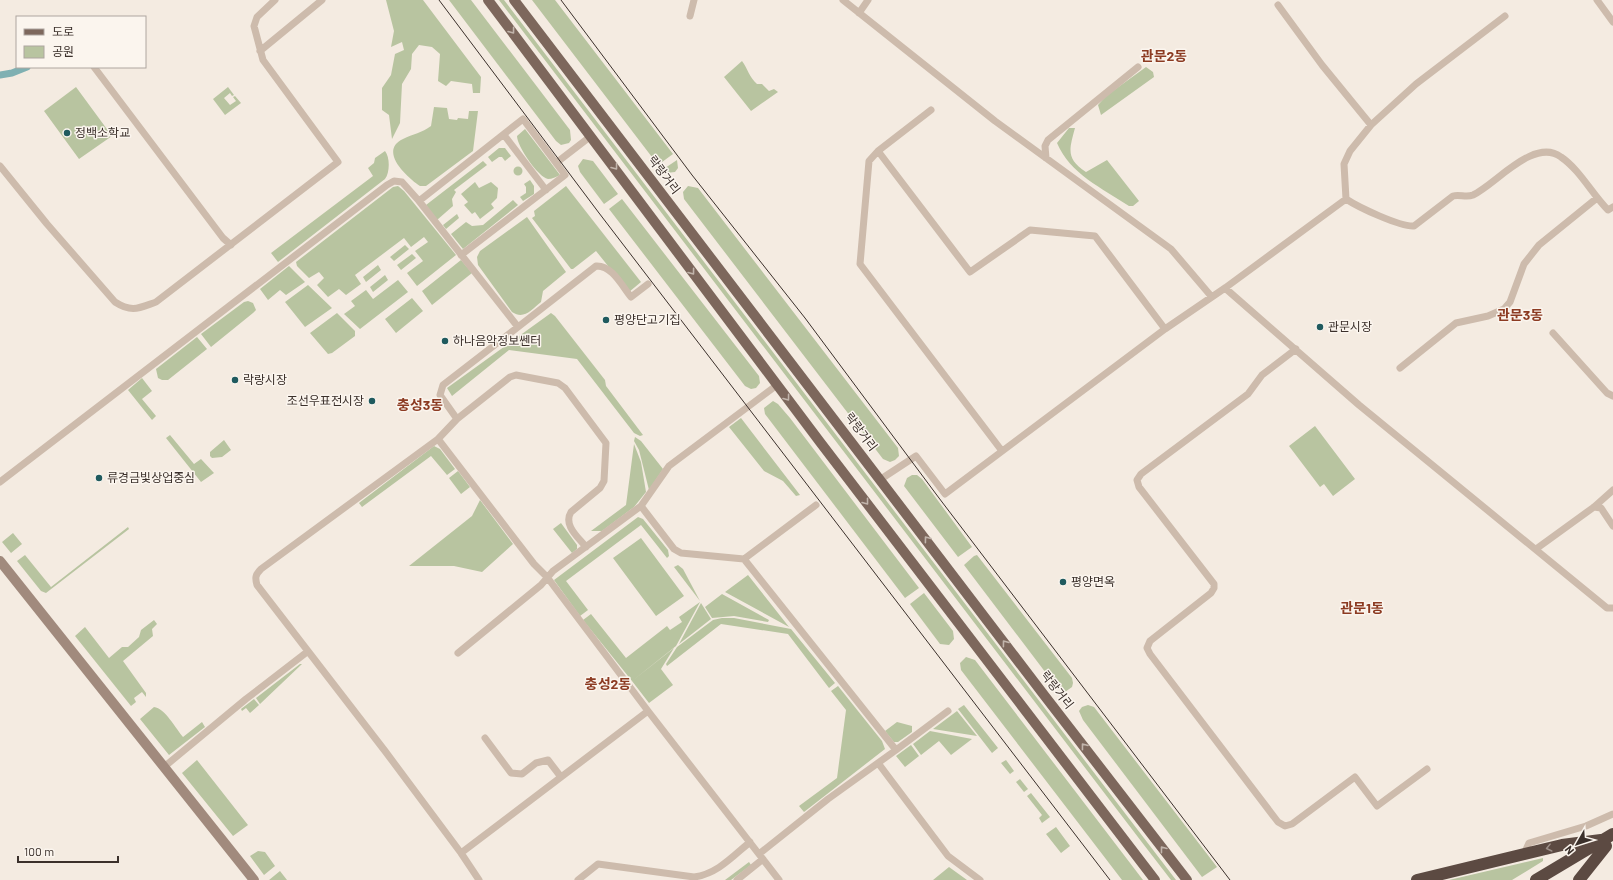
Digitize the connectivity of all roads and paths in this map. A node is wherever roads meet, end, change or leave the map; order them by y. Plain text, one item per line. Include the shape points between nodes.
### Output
1 (275, 0) edge
2 (322, 0) edge
3 (488, 0) edge
4 (514, 0) edge
5 (694, 0) edge
6 (843, 0) edge
7 (868, 0) edge
8 (1597, 0) edge
9 (1278, 5) dead end
10 (859, 13) junction
11 (690, 16) dead end
12 (1505, 16) dead end
13 (1613, 22) edge
14 (260, 51) junction
15 (1138, 67) dead end
16 (95, 68) edge
17 (931, 110) dead end
18 (1371, 125) junction
19 (504, 135) junction
20 (591, 136) junction
21 (878, 151) junction
22 (1046, 158) junction
23 (556, 163) junction
24 (0, 166) edge
25 (546, 190) junction
26 (1597, 198) junction
27 (1346, 199) junction
28 (419, 201) junction
29 (1613, 207) edge
30 (231, 245) junction
31 (461, 255) junction
32 (648, 284) dead end
33 (1225, 288) junction
34 (1211, 296) junction
35 (518, 327) junction
36 (1165, 329) junction
37 (1553, 333) dead end
38 (1296, 349) junction
39 (1400, 368) dead end
40 (777, 385) junction
41 (1613, 396) edge
42 (457, 419) junction
43 (438, 439) junction
44 (1002, 452) junction
45 (881, 479) junction
46 (0, 482) edge
47 (1613, 490) edge
48 (816, 505) dead end
49 (641, 506) junction
50 (1594, 507) junction
51 (1613, 526) edge
52 (586, 547) junction
53 (1536, 549) junction
54 (744, 559) junction
55 (0, 561) edge
56 (547, 576) junction
57 (1613, 608) edge
58 (307, 652) junction
59 (458, 653) dead end
60 (648, 711) junction
61 (948, 711) dead end
62 (485, 738) dead end
63 (896, 750) junction
64 (878, 763) junction
65 (164, 767) junction
66 (1427, 769) dead end
67 (561, 778) junction
68 (1613, 815) edge
69 (1613, 834) edge
70 (750, 842) junction
71 (1607, 843) edge
72 (461, 853) junction
73 (1524, 854) junction
74 (761, 856) junction
75 (254, 880) edge
76 (479, 880) edge
77 (578, 880) edge
78 (737, 880) edge
79 (779, 880) edge
80 (980, 880) edge
81 (1155, 880) edge
82 (1187, 880) edge
83 (1418, 880) edge
84 (1536, 880) edge
85 (1551, 880) edge
86 (1579, 880) edge

1 - 14 street via 257,16 254,26
2 - 14 street
3 -> 20 main road
4 - 45 main road, 락랑거리
5 - 11 street
6 - 10 street
7 - 10 street
8 - 13 street
9 - 18 street
10 - 22 street via 995,121
12 - 18 street via 1416,84
14 - 30 street via 263,60 338,162
15 - 22 street via 1048,140 1045,146
16 - 30 street via 223,238
17 - 21 street
18 - 27 street via 1350,151 1344,164
19 - 23 street via 523,120
19 - 25 street
19 - 28 street
20 - 23 street
20 -> 40 main road
21 - 36 street via 970,272 1030,230 1095,236
21 - 44 street via 869,161 860,264
22 - 34 street via 1171,249
23 - 25 street via 565,175
24 - 30 street via 99,285 124,308 136,309 156,302
25 - 31 street
26 - 27 street via 1571,165 1554,152 1545,151 1526,158 1504,171 1474,195 1453,196 1414,226 1376,215
26 - 29 street via 1608,210
26 - 39 street via 1539,245 1524,264 1510,302 1504,310 1456,323
27 - 33 street
28 - 31 street
28 - 46 street via 402,182 386,186
31 - 35 street
32 - 35 street via 631,297 609,270 603,266 596,266
33 - 34 street
33 - 38 street
34 - 36 street
35 - 42 street via 443,385 440,395
36 - 44 street
37 - 41 street
38 - 53 street via 1359,405
38 - 66 street via 1262,375 1248,394 1141,474 1137,480 1214,584 1211,593 1150,641 1147,648 1278,822 1285,826 1292,824 1355,776 1377,806
40 - 49 street via 669,466
40 -> 81 main road
42 - 43 street
42 - 52 street via 516,375 558,383 565,388 606,443 604,481 600,488 571,512 568,518 568,523
43 - 56 street via 534,564
43 - 58 street via 257,574 257,585
44 - 45 street via 945,494 916,456
82 -> 45 main road, 락랑거리
47 - 50 street
48 - 54 street
49 - 52 street
49 - 54 street via 674,549 680,553
50 - 51 street via 1601,508
50 - 53 street
52 - 56 street
53 - 57 street via 1607,608
54 - 63 street
55 - 65 main road
56 - 59 street via 541,585
56 - 60 street
58 - 65 street
58 - 72 street
60 - 67 street
60 - 70 street
61 - 63 street
62 - 67 street via 511,772 522,774 536,763 548,760
63 - 64 street
64 - 74 street via 828,799
64 - 80 street via 948,856
65 - 75 main road
67 - 72 street
68 - 73 street via 1529,844
69 - 71 highway
70 - 74 street
70 - 77 street via 706,875 694,877 598,864
71 -> 73 highway via 1562,845
71 - 84 highway
71 - 85 highway
71 - 86 highway
72 - 76 street
73 - 83 highway
74 - 78 street
74 - 79 street

